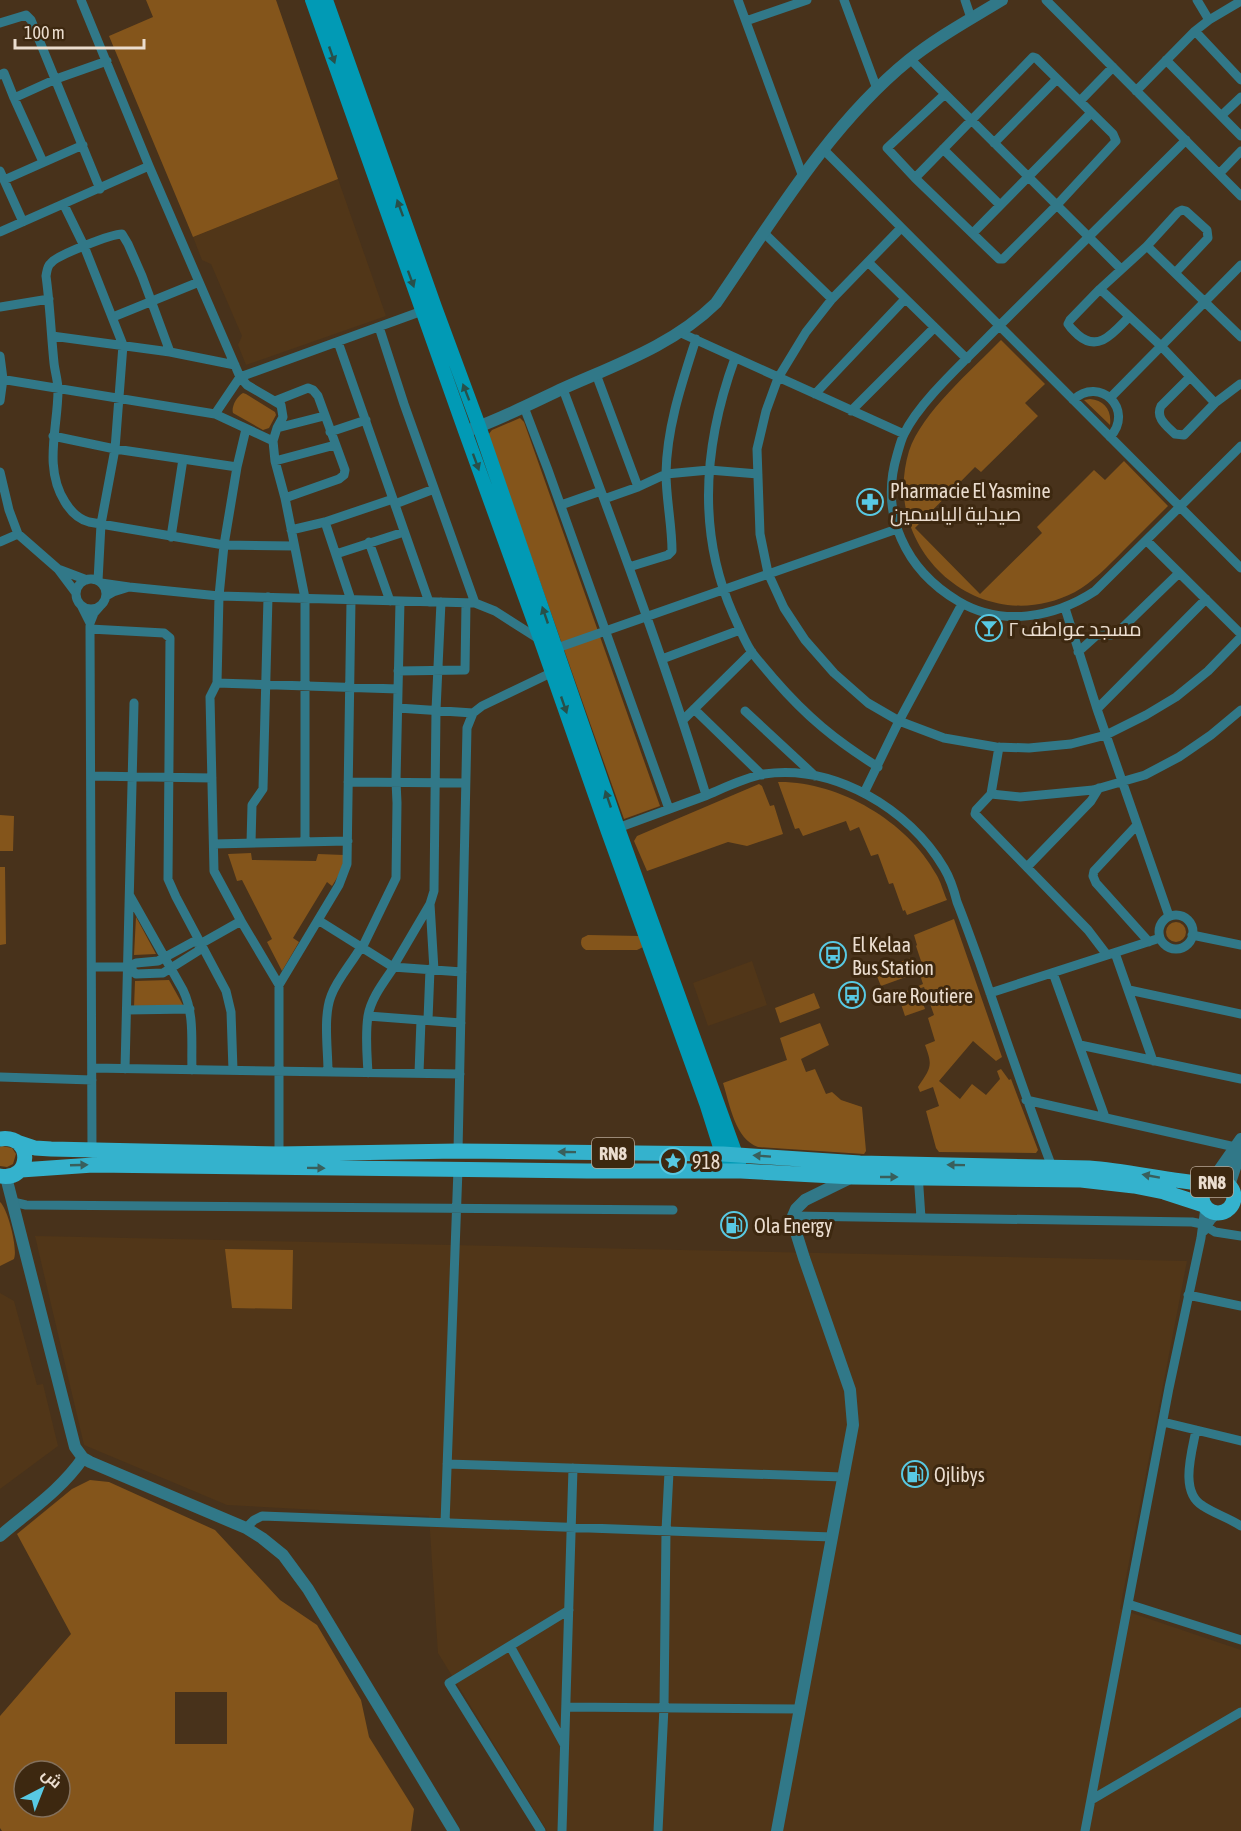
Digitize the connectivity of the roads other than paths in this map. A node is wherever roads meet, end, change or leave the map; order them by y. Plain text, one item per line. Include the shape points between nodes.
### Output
1 (81, 0) edge
2 (312, 0) edge
3 (326, 0) edge
4 (738, 0) edge
5 (807, 0) edge
6 (844, 0) edge
7 (965, 0) edge
8 (1002, 0) edge
9 (1046, 0) edge
10 (1197, 0) edge
11 (1241, 1) edge
12 (971, 18) junction
13 (1209, 20) junction
14 (746, 21) junction
15 (0, 23) edge
16 (327, 23) junction
17 (1195, 31) junction
18 (910, 59) junction
19 (1166, 60) junction
20 (106, 61) junction
21 (1113, 67) junction
22 (1, 71) edge
23 (56, 79) junction
24 (1057, 79) junction
25 (1241, 80) edge
26 (877, 89) junction
27 (1136, 91) junction
28 (945, 94) junction
29 (1241, 97) edge
30 (14, 98) junction
31 (1080, 101) junction
32 (1091, 113) junction
33 (1221, 116) junction
34 (971, 119) junction
35 (1241, 136) edge
36 (1186, 140) junction
37 (994, 143) junction
38 (83, 146) junction
39 (823, 149) junction
40 (943, 149) junction
41 (1241, 151) edge
42 (43, 162) junction
43 (149, 166) junction
44 (1219, 174) junction
45 (2, 176) edge
46 (803, 177) junction
47 (1028, 177) junction
48 (915, 178) junction
49 (100, 189) junction
50 (1241, 196) edge
51 (64, 205) junction
52 (1000, 205) junction
53 (1056, 206) junction
54 (23, 222) junction
55 (901, 228) junction
56 (0, 232) edge
57 (764, 233) junction
58 (973, 233) junction
59 (1088, 238) junction
60 (84, 246) junction
61 (1147, 246) junction
62 (868, 262) junction
63 (1241, 265) edge
64 (1121, 269) junction
65 (1175, 273) junction
66 (199, 282) junction
67 (1100, 289) junction
68 (49, 299) junction
69 (832, 299) junction
70 (905, 299) junction
71 (152, 301) junction
72 (1205, 301) junction
73 (0, 308) edge
74 (429, 309) junction
75 (113, 317) junction
76 (1129, 317) junction
77 (999, 326) junction
78 (380, 327) junction
79 (934, 328) junction
80 (681, 333) junction
81 (52, 336) junction
82 (1241, 337) edge
83 (696, 339) junction
84 (338, 342) junction
85 (123, 345) junction
86 (1161, 346) junction
87 (170, 352) junction
88 (0, 356) edge
89 (735, 358) junction
90 (967, 359) junction
91 (235, 365) junction
92 (596, 374) junction
93 (240, 377) junction
94 (1190, 377) junction
95 (778, 378) junction
96 (2, 379) edge
97 (1241, 385) edge
98 (58, 389) junction
99 (563, 389) junction
100 (815, 394) junction
101 (1110, 398) junction
102 (119, 399) junction
103 (1073, 400) junction
104 (0, 401) edge
105 (275, 401) junction
106 (1215, 403) junction
107 (524, 407) junction
108 (851, 411) junction
109 (215, 414) junction
110 (324, 416) junction
111 (366, 420) junction
112 (479, 426) junction
113 (277, 428) junction
114 (246, 429) junction
115 (465, 431) junction
116 (330, 432) junction
117 (904, 434) junction
118 (53, 436) junction
119 (1110, 437) junction
120 (273, 441) junction
121 (334, 446) junction
122 (1241, 446) edge
123 (115, 449) junction
124 (183, 459) junction
125 (275, 461) junction
126 (237, 467) junction
127 (709, 470) junction
128 (0, 472) edge
129 (666, 474) junction
130 (758, 474) junction
131 (638, 487) junction
132 (434, 489) junction
133 (603, 495) junction
134 (285, 498) junction
135 (394, 501) junction
136 (561, 506) junction
137 (1180, 507) junction
138 (325, 522) junction
139 (101, 524) junction
140 (897, 529) junction
141 (291, 530) junction
142 (404, 532) junction
143 (18, 534) junction
144 (171, 537) junction
145 (1147, 541) junction
146 (0, 542) edge
147 (369, 542) junction
148 (224, 545) junction
149 (294, 546) junction
150 (336, 554) junction
151 (629, 567) junction
152 (1241, 568) edge
153 (58, 569) junction
154 (768, 573) junction
155 (1179, 573) junction
156 (87, 580) junction
157 (100, 582) junction
158 (129, 587) junction
159 (723, 589) junction
160 (219, 596) junction
161 (268, 597) junction
162 (78, 598) junction
163 (305, 598) junction
164 (1206, 599) junction
165 (351, 600) junction
166 (103, 601) junction
167 (390, 601) junction
168 (400, 601) junction
169 (429, 602) junction
170 (441, 602) junction
171 (470, 603) junction
172 (962, 604) junction
173 (1065, 608) junction
174 (645, 616) junction
175 (90, 626) junction
176 (740, 630) junction
177 (604, 631) junction
178 (1241, 635) edge
179 (551, 642) junction
180 (752, 652) junction
181 (1078, 652) junction
182 (662, 660) junction
183 (558, 669) junction
184 (437, 670) junction
185 (398, 671) junction
186 (217, 683) junction
187 (266, 684) junction
188 (304, 687) junction
189 (350, 688) junction
190 (398, 689) junction
191 (134, 703) dead end
192 (398, 708) junction
193 (694, 709) junction
194 (436, 710) junction
195 (1097, 710) junction
196 (1241, 710) edge
197 (745, 711) dead end
198 (473, 713) junction
199 (683, 720) junction
200 (899, 721) junction
201 (1106, 735) junction
202 (999, 747) junction
203 (878, 767) junction
204 (762, 775) junction
205 (91, 776) junction
206 (132, 776) junction
207 (815, 776) junction
208 (170, 777) junction
209 (212, 778) junction
210 (396, 781) junction
211 (1123, 781) junction
212 (348, 782) junction
213 (436, 783) junction
214 (465, 783) junction
215 (1100, 789) junction
216 (864, 793) junction
217 (991, 794) junction
218 (706, 795) junction
219 (669, 809) junction
220 (1137, 825) junction
221 (613, 830) junction
222 (348, 841) junction
223 (305, 842) junction
224 (251, 843) junction
225 (214, 844) junction
226 (1027, 867) junction
227 (130, 895) junction
228 (430, 904) junction
229 (1169, 916) junction
230 (318, 920) junction
231 (241, 921) junction
232 (1192, 935) junction
233 (1160, 938) junction
234 (1149, 942) junction
235 (202, 943) junction
236 (1241, 945) edge
237 (362, 948) junction
238 (1111, 954) junction
239 (165, 958) junction
240 (92, 967) junction
241 (128, 967) junction
242 (394, 967) junction
243 (171, 968) junction
244 (432, 969) junction
245 (462, 972) junction
246 (1053, 973) junction
247 (279, 985) junction
248 (1129, 990) junction
249 (990, 993) junction
250 (190, 1009) junction
251 (127, 1011) junction
252 (1241, 1014) edge
253 (368, 1016) junction
254 (424, 1020) junction
255 (461, 1023) junction
256 (1080, 1045) junction
257 (1153, 1061) junction
258 (92, 1068) junction
259 (125, 1069) junction
260 (192, 1070) junction
261 (233, 1070) junction
262 (279, 1071) junction
263 (328, 1072) junction
264 (368, 1073) junction
265 (419, 1073) junction
266 (460, 1074) junction
267 (0, 1077) edge
268 (1241, 1079) edge
269 (92, 1080) junction
270 (1026, 1100) junction
271 (1105, 1117) junction
272 (0, 1139) edge
273 (18, 1142) junction
274 (1239, 1145) edge
275 (51, 1149) junction
276 (92, 1150) junction
277 (458, 1151) junction
278 (729, 1154) junction
279 (279, 1160) junction
280 (50, 1166) junction
281 (1052, 1167) junction
282 (458, 1169) junction
283 (857, 1170) junction
284 (734, 1171) junction
285 (918, 1171) junction
286 (8, 1176) edge
287 (1210, 1183) junction
288 (1233, 1188) edge
289 (1181, 1189) junction
290 (13, 1202) junction
291 (456, 1209) junction
292 (1213, 1209) junction
293 (673, 1210) dead end
294 (1241, 1211) edge
295 (793, 1216) junction
296 (921, 1218) junction
297 (1204, 1225) junction
298 (1241, 1236) edge
299 (1188, 1295) junction
300 (1241, 1306) edge
301 (1163, 1422) junction
302 (1196, 1430) junction
303 (1241, 1441) edge
304 (83, 1458) junction
305 (447, 1464) junction
306 (573, 1468) junction
307 (669, 1472) junction
308 (843, 1477) junction
309 (445, 1523) junction
310 (1241, 1526) edge
311 (246, 1528) junction
312 (572, 1528) junction
313 (666, 1531) junction
314 (0, 1536) edge
315 (832, 1537) junction
316 (1128, 1604) junction
317 (569, 1610) junction
318 (1241, 1640) edge
319 (510, 1646) junction
320 (566, 1707) junction
321 (664, 1707) junction
322 (800, 1709) junction
323 (1241, 1712) edge
324 (565, 1746) junction
325 (1091, 1800) junction
326 (454, 1831) edge
327 (540, 1831) edge
328 (562, 1831) edge
329 (658, 1831) edge
330 (777, 1831) edge
331 (1085, 1831) edge

1 - 20 street
2 - 16 main road
3 - 16 main road
4 - 14 street
5 - 14 street
6 - 26 street
7 - 12 street
8 - 12 street
9 - 21 street
10 - 13 street
11 - 13 street
12 - 18 street
13 - 17 street
14 - 46 street
15 - 23 street via 29,16
16 - 74 main road
17 - 19 street
17 - 25 street
18 - 26 street
18 - 28 street
19 - 27 street
19 - 33 street
20 - 23 street
20 - 43 street
21 - 27 street
21 - 31 street
22 - 30 street
23 - 30 street
23 - 38 street
24 - 31 street
24 - 34 street via 1036,58 1029,59
24 - 37 street
26 - 39 street
27 - 36 street
28 - 34 street
28 - 48 street via 887,148
29 - 33 street
30 - 42 street
31 - 32 street
32 - 47 street
32 - 53 street via 1116,141
33 - 35 street
34 - 37 street
34 - 40 street
36 - 44 street
36 - 59 street
37 - 47 street
38 - 42 street
38 - 49 street
39 - 46 street
39 - 55 street
40 - 48 street
40 - 52 street
41 - 44 street
42 - 45 street
43 - 49 street
43 - 66 street
44 - 50 street
45 - 54 street
46 - 57 street
47 - 52 street
47 - 53 street
48 - 58 street
49 - 51 street
51 - 54 street
51 - 60 street
52 - 58 street
53 - 58 street via 1002,259
53 - 59 street
54 - 56 street
55 - 62 street
55 - 77 street
57 - 69 street
57 - 80 street via 716,303
59 - 64 street
59 - 77 street
60 - 68 street via 56,258 48,266
60 - 71 street via 122,234
60 - 75 street
61 - 64 street
61 - 65 street
61 - 65 street via 1182,210 1207,230 1208,238
62 - 69 street
62 - 70 street
63 - 72 street
64 - 67 street
65 - 72 street
66 - 71 street
66 - 91 street
67 - 76 street
67 - 76 street via 1070,320 1071,328 1086,341 1095,342 1107,339
68 - 73 street
68 - 81 street
69 - 95 street
70 - 79 street
70 - 100 street
71 - 75 street
71 - 87 street
72 - 82 street
72 - 86 street
74 - 78 street
112 -> 74 main road
74 - 115 main road
75 - 85 street
76 - 86 street
77 - 90 street
77 - 103 street
78 - 84 street
78 - 132 street
79 - 90 street
79 - 108 street
80 - 83 street
80 - 92 street
81 - 85 street
81 - 98 street
83 - 89 street
83 - 129 street via 670,427
84 - 93 street
84 - 111 street
85 - 87 street
85 - 102 street
86 - 94 street
86 - 101 street
87 - 91 street
88 - 96 street
89 - 95 street
89 - 127 street via 715,423
90 - 117 street via 925,403
91 - 93 street
92 - 99 street
92 - 131 street
93 - 105 street
93 - 109 street
94 - 106 street
94 - 106 street via 1158,411 1167,426 1175,434 1184,435
95 - 100 street
95 - 130 street via 764,420
96 - 98 street
96 - 104 street
97 - 106 street
98 - 102 street
98 - 118 street
99 - 107 street
99 - 133 street
100 - 108 street
101 - 103 street via 1092,391
101 - 119 street via 1119,416
102 - 109 street
102 - 123 street
103 - 119 street
105 - 110 street via 311,389 318,396
105 - 113 street via 283,411
107 - 112 street
107 - 136 street
108 - 117 street
109 - 114 street
110 - 113 street
110 - 116 street
111 - 116 street
111 - 135 street
112 - 115 street
179 -> 112 main road
113 - 120 street
114 - 120 street
114 - 126 street
115 -> 179 main road
116 - 121 street
117 - 140 street via 892,471 892,509
118 - 123 street
118 - 139 street via 54,471 63,500 81,520
119 - 137 street
120 - 125 street
121 - 125 street
121 - 134 street via 345,470 343,476
122 - 137 street
123 - 124 street
123 - 139 street
124 - 126 street
124 - 144 street
125 - 134 street
126 - 148 street
127 - 129 street
127 - 130 street
127 - 159 street via 712,548
128 - 143 street
129 - 131 street
129 - 151 street via 672,551
130 - 154 street via 760,534
131 - 133 street
132 - 135 street
132 - 171 street
133 - 136 street
133 - 151 street
134 - 141 street
135 - 138 street
135 - 142 street
136 - 177 street
137 - 145 street
137 - 152 street
138 - 141 street
138 - 150 street
139 - 144 street
139 - 157 street
140 - 154 street
140 - 172 street via 927,578
141 - 149 street
142 - 147 street
142 - 169 street
143 - 146 street
143 - 153 street
144 - 148 street
145 - 155 street
145 - 173 street via 1095,591
147 - 150 street
147 - 167 street
148 - 149 street
148 - 160 street
149 - 163 street
150 - 165 street
151 - 174 street
153 - 156 street
153 - 162 street
154 - 159 street
154 - 200 street via 805,640 834,673 868,703
155 - 164 street
155 - 181 street via 1117,633 1097,634
156 - 157 street
156 - 162 street via 79,585
157 - 158 street
157 - 166 street via 104,587
158 - 160 street
158 - 166 street via 113,592
159 - 174 street
159 - 176 street
160 - 161 street
160 - 186 street
161 - 163 street
161 - 187 street
162 - 166 street via 83,606 92,608
162 - 175 street
163 - 165 street
163 - 188 street
164 - 178 street
164 - 195 street
165 - 167 street
165 - 189 street
166 - 175 street
167 - 168 street
168 - 169 street
168 - 185 street
169 - 170 street
170 - 171 street
170 - 184 street
171 - 179 street via 495,611
171 - 184 street via 465,670
172 - 173 street via 1019,617
172 - 200 street
173 - 181 street
174 - 177 street
174 - 182 street
175 - 205 street
175 - 208 street via 161,633 170,638
176 - 180 street
176 - 182 street
177 - 179 street
177 - 219 street
178 - 201 street via 1208,671 1176,697
179 - 183 main road
180 - 193 street
180 - 203 street via 816,723
181 - 195 street
182 - 199 street
183 - 198 street
183 - 221 main road
184 - 185 street
184 - 194 street
185 - 190 street
186 - 187 street
186 - 209 street via 210,697
187 - 188 street
187 - 224 street via 263,789 252,805
188 - 189 street
188 - 223 street
189 - 190 street
189 - 212 street
190 - 192 street
191 - 206 street
192 - 194 street
192 - 210 street
193 - 199 street
193 - 204 street
194 - 198 street
194 - 213 street
195 - 201 street
196 - 211 street via 1179,757 1145,775
197 - 207 street
198 - 214 street via 467,728
199 - 218 street
200 - 202 street via 944,738
200 - 203 street
201 - 202 street via 1071,744
201 - 211 street
202 - 217 street
203 - 216 street
204 - 207 street
204 - 218 street
205 - 206 street
205 - 240 street
206 - 208 street
206 - 227 street
207 - 216 street
208 - 209 street
208 - 235 street via 168,879
209 - 225 street
210 - 212 street
210 - 213 street
210 - 237 street via 396,878
211 - 215 street
211 - 220 street
212 - 222 street
213 - 214 street
213 - 228 street via 434,891
214 - 245 street
215 - 217 street via 1020,797
215 - 226 street
216 - 249 street via 913,828 945,869
217 - 226 street via 975,814
218 - 219 street
219 - 221 street
220 - 229 street
220 - 234 street via 1093,876
221 - 278 main road
222 - 223 street
222 - 230 street via 343,876
223 - 224 street
224 - 225 street
225 - 231 street via 214,871
226 - 238 street
227 - 239 street
227 - 241 street
228 - 242 street
228 - 244 street
229 - 232 street via 1180,915 1188,921
229 - 233 street via 1161,923
230 - 237 street
230 - 247 street
231 - 235 street
231 - 247 street
232 - 233 street via 1187,945 1177,949
232 - 236 street
233 - 234 street
234 - 238 street
235 - 239 street via 193,942
235 - 243 street via 198,951
235 - 261 street via 230,1001
237 - 242 street
237 - 263 street via 330,998
238 - 246 street
238 - 248 street
239 - 241 street
239 - 243 street
240 - 241 street
240 - 258 street
241 - 243 street via 136,974 163,973
241 - 251 street
242 - 244 street
242 - 253 street
243 - 250 street
244 - 245 street
244 - 254 street
245 - 255 street
246 - 249 street
246 - 256 street
247 - 262 street
248 - 252 street
248 - 257 street
249 - 270 street
250 - 251 street
250 - 260 street
251 - 259 street
253 - 254 street
253 - 264 street
254 - 255 street
254 - 265 street
255 - 266 street
256 - 257 street
256 - 271 street
257 - 268 street
258 - 259 street
258 - 269 street
259 - 260 street
260 - 261 street
261 - 262 street
262 - 263 street
262 - 279 street
263 - 264 street
264 - 265 street
265 - 266 street
266 - 277 street
267 - 269 street
269 - 276 street
270 - 271 street
270 - 281 street
271 - 274 street
272 - 273 main road, RN8
273 - 275 main road, RN8
273 - 286 main road via 25,1158
274 - 287 street
274 - 288 street
275 - 276 main road, RN8
275 - 280 main road
276 - 279 main road, RN8
278 -> 277 main road, RN8
277 - 279 main road, RN8
283 -> 278 main road, RN8
278 - 284 main road
280 -> 279 main road, RN8
279 -> 282 main road, RN8
280 - 286 main road, RN8
281 -> 285 main road, RN8
289 -> 281 main road, RN8 via 1115,1170
282 - 284 main road, RN8
282 - 291 street
283 - 284 main road, RN8
283 - 285 main road, RN8
283 - 295 street via 805,1200
285 - 289 main road, RN8
285 - 296 street
286 - 290 street
287 - 288 main road, RN8 via 1222,1181
287 - 289 main road, RN8
287 - 292 main road, RN8 via 1202,1195
288 - 292 main road, RN8 via 1233,1201
289 - 292 main road, RN8
290 - 291 street
290 - 304 street via 72,1440
291 - 293 street
291 - 305 street
292 - 294 main road, RN8
292 - 297 street
295 - 296 street
295 - 308 street via 850,1390 853,1425
296 - 297 street via 1133,1220
297 - 298 street via 1220,1233
297 - 299 street
299 - 300 street
299 - 301 street
301 - 302 street
301 - 316 street
302 - 303 street
302 - 310 street via 1189,1479 1196,1502
304 - 311 street
304 - 314 street via 57,1490
305 - 306 street
305 - 309 street
306 - 307 street
306 - 312 street
307 - 308 street
307 - 313 street
308 - 315 street
309 - 311 street via 262,1516
309 - 312 street
311 - 326 street via 274,1546 296,1570
312 - 313 street
312 - 317 street
313 - 315 street
313 - 321 street
315 - 322 street
316 - 318 street
316 - 325 street
317 - 319 street
317 - 320 street
319 - 324 street
319 - 327 street via 449,1683
320 - 321 street
320 - 324 street
321 - 322 street
321 - 329 street
322 - 330 street
323 - 325 street
324 - 328 street
325 - 331 street

